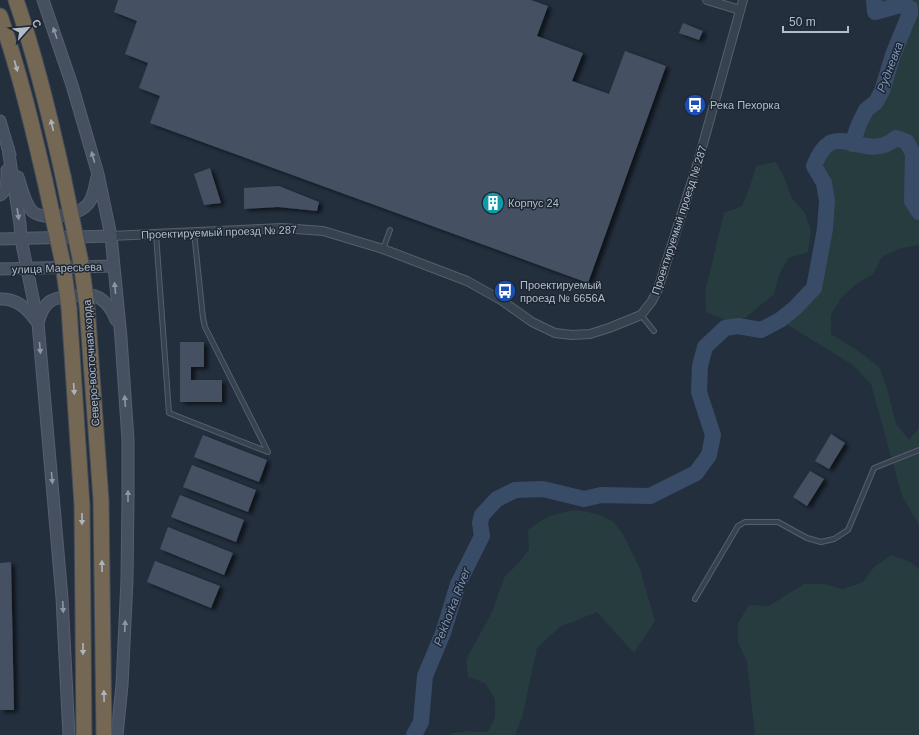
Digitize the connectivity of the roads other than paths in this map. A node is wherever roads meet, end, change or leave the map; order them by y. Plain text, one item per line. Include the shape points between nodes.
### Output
1 (16, 0) edge
2 (43, 0) edge
3 (707, 0) edge
4 (743, 0) edge
5 (740, 10) junction
6 (0, 16) edge
7 (0, 121) edge
8 (8, 148) junction
9 (98, 174) junction
10 (0, 195) edge
11 (390, 230) dead end
12 (194, 232) junction
13 (156, 234) junction
14 (111, 236) junction
15 (0, 239) edge
16 (21, 239) junction
17 (383, 249) junction
18 (113, 266) junction
19 (0, 269) edge
20 (27, 269) junction
21 (0, 299) edge
22 (641, 315) junction
23 (38, 323) junction
24 (654, 331) dead end
25 (121, 338) junction
26 (919, 450) edge
27 (695, 599) dead end
28 (69, 735) edge
29 (84, 735) edge
30 (104, 735) edge
31 (117, 735) edge

30 -> 1 highway, Северо-восточная хорда, bridge via 101,500 88,306 44,93
9 -> 2 street via 72,85
3 - 5 street
4 - 5 street, Проектируемый проезд № 287
5 - 22 street, Проектируемый проезд № 287 via 700,154 658,289
6 -> 29 highway, Северо-восточная хорда, bridge via 27,102 63,264 69,308 82,505
7 - 8 street
8 - 9 street via 25,197 32,211 42,216 49,217 82,210 91,200
8 - 10 street via 7,184
8 -> 16 street
9 - 14 street
11 - 17 lane
12 - 13 street, Проектируемый проезд № 287
12 - 13 lane via 205,327 268,452 169,413
12 - 17 street, Проектируемый проезд № 287 via 282,228 323,231
13 - 14 street, Проектируемый проезд № 287
14 - 16 street
14 - 18 street
15 - 16 street
16 - 20 street
17 - 22 street, Проектируемый проезд № 287 via 467,281 501,300 532,322 555,333 590,334
18 - 20 street, улица Маресьева
25 -> 18 street
19 - 20 street, улица Маресьева
20 - 23 street
21 - 23 street via 24,307
22 - 24 lane
23 - 25 street via 50,301 59,297 91,295 106,302 114,314
23 -> 28 street via 62,598
31 -> 25 street via 127,580 128,496 128,440
26 - 27 lane via 874,468 848,530 834,539 822,542 808,538 778,522 745,522 738,526

